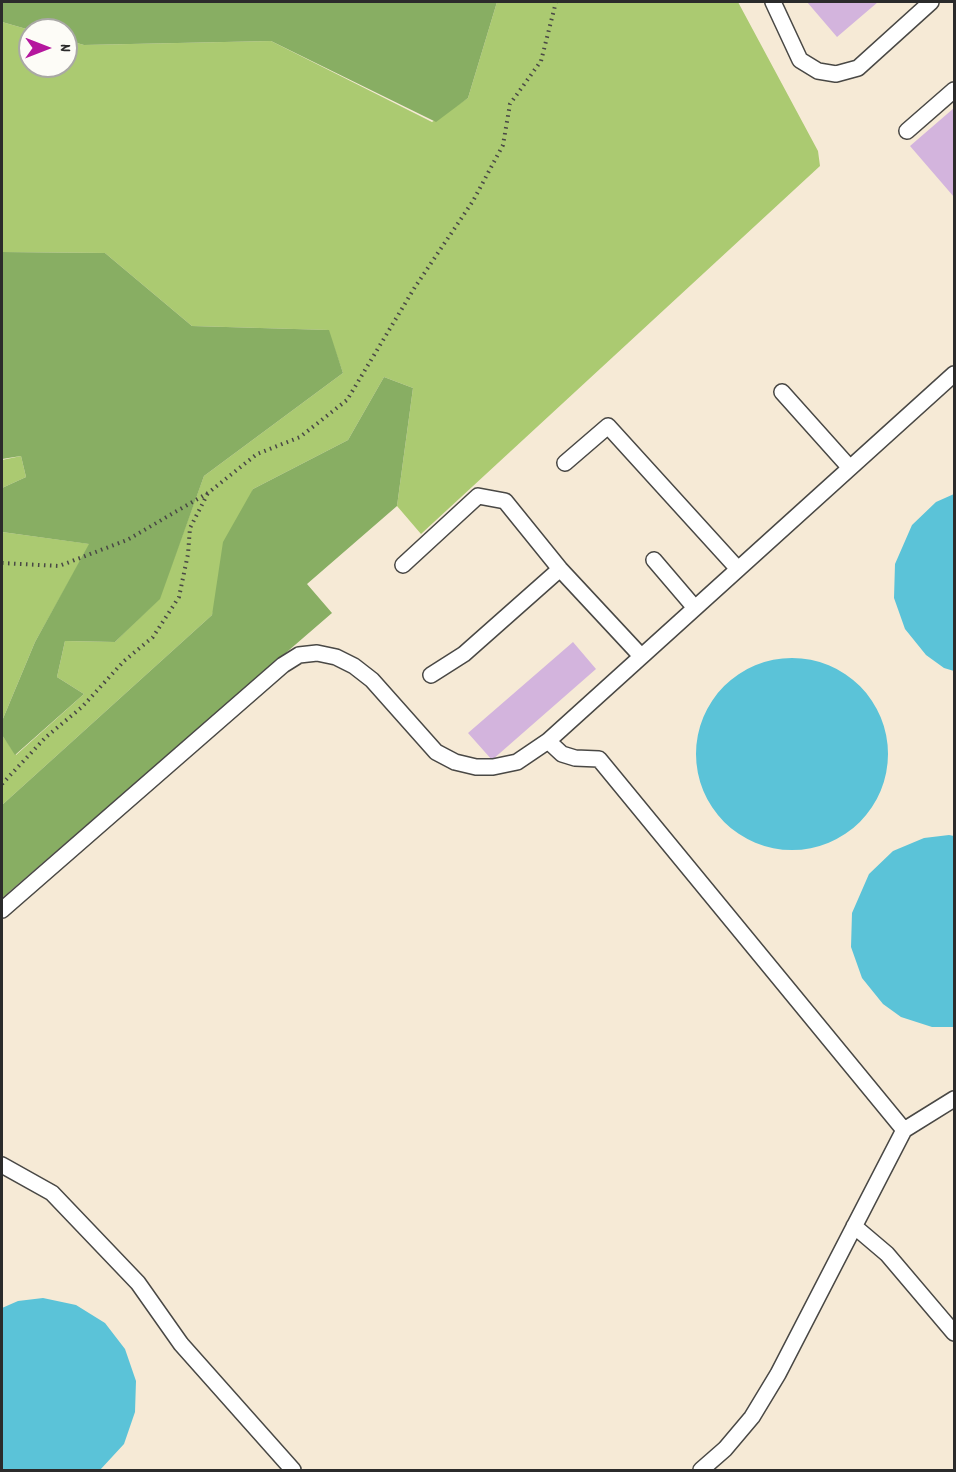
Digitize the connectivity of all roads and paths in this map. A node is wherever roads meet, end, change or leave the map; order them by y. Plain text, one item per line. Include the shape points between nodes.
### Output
1 (556, 2) edge
2 (773, 2) edge
3 (931, 2) edge
4 (954, 90) edge
5 (907, 131) dead end
6 (954, 374) edge
7 (782, 392) dead end
8 (565, 463) dead end
9 (850, 468) junction
10 (208, 493) junction
11 (654, 560) dead end
12 (2, 563) edge
13 (403, 565) dead end
14 (560, 568) junction
15 (738, 569) junction
16 (695, 608) junction
17 (641, 656) junction
18 (431, 675) dead end
19 (548, 741) junction
20 (2, 784) edge
21 (2, 910) edge
22 (954, 1099) edge
23 (904, 1130) junction
24 (2, 1165) edge
25 (854, 1226) junction
26 (954, 1333) edge
27 (293, 1470) edge
28 (701, 1470) edge

1 - 10 path via 541,61 510,104 503,145 473,201 347,400 300,437 257,454
2 - 3 lane via 800,60 818,71 836,74 858,68
4 - 5 lane
6 - 9 lane
7 - 9 lane
8 - 15 lane via 608,426
9 - 15 lane
10 - 12 path via 127,540 58,567
10 - 20 path via 190,528 179,597 153,638 46,736
11 - 16 lane
13 - 14 lane via 478,496 505,501
14 - 17 lane
14 - 18 lane via 464,654
15 - 16 lane
16 - 17 lane
17 - 19 lane
19 - 21 lane via 517,762 476,767 455,762 436,752 372,680 354,666 317,653 299,656 283,665
19 - 23 lane via 562,754 599,759
22 - 23 lane
23 - 25 lane
24 - 27 lane via 52,1194 138,1282 181,1344
25 - 26 lane via 887,1254
25 - 28 lane via 752,1417

